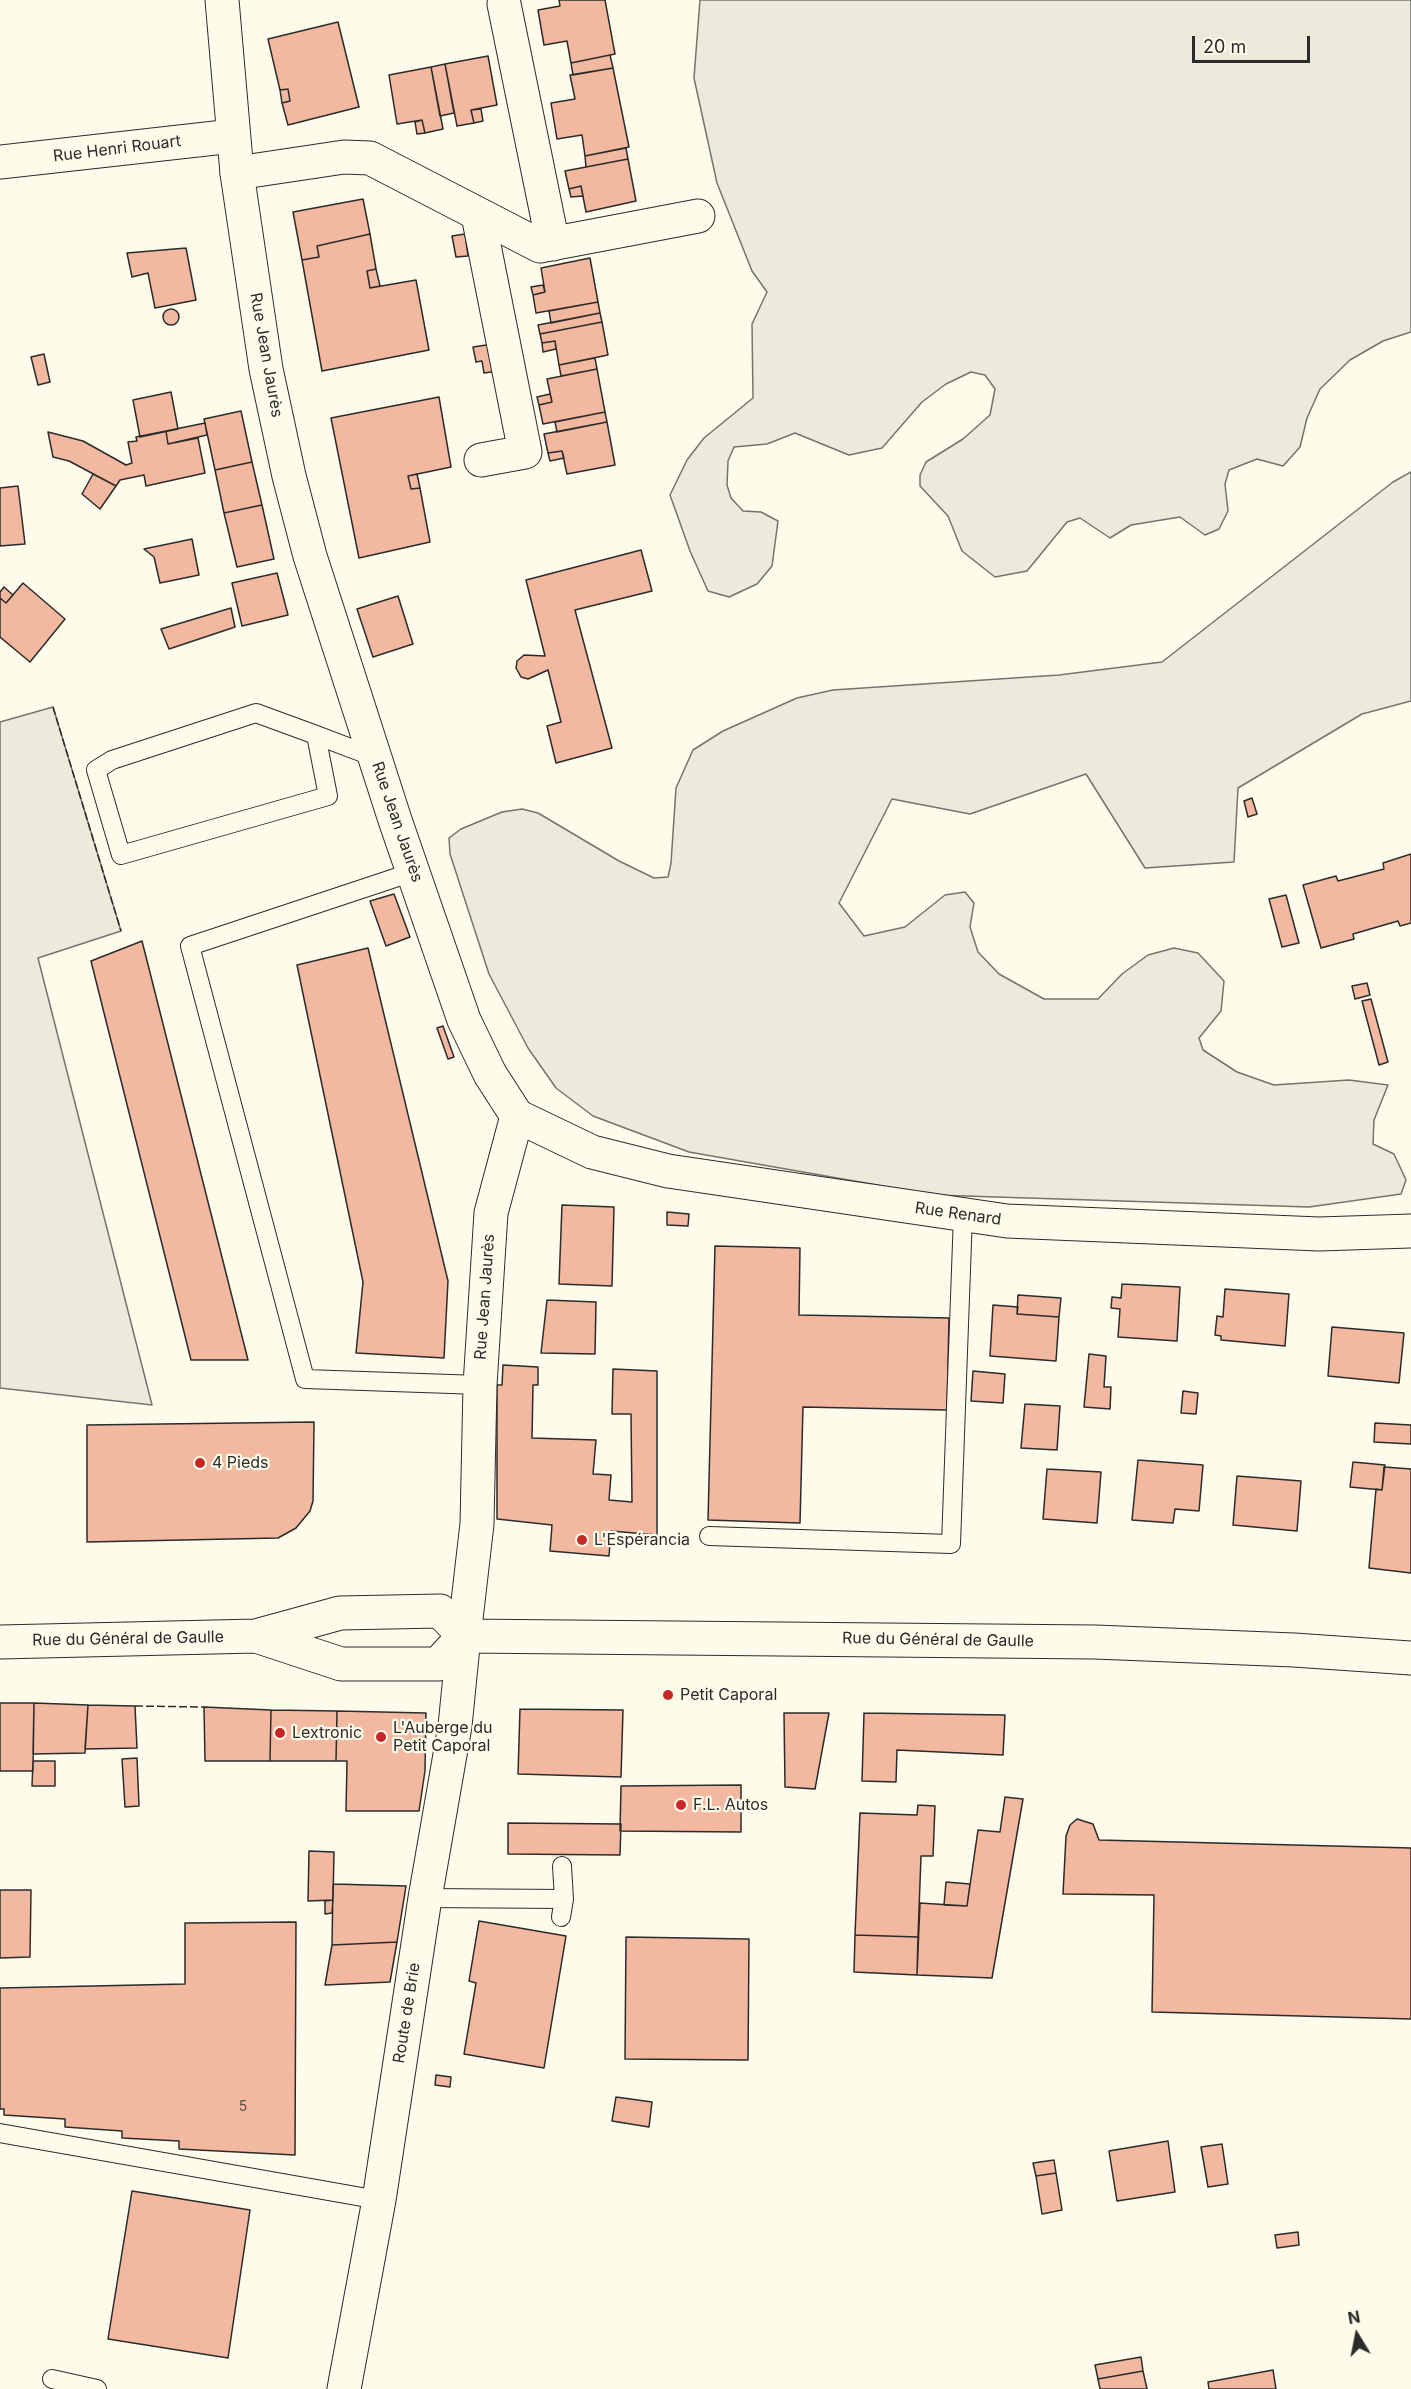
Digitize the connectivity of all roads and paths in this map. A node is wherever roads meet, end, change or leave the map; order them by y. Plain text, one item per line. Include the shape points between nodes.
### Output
1 (222, 0) edge
2 (504, 4) dead end
3 (233, 135) junction
4 (0, 162) edge
5 (237, 173) junction
6 (478, 215) junction
7 (698, 216) dead end
8 (553, 244) junction
9 (481, 460) dead end
10 (316, 735) junction
11 (374, 757) junction
12 (413, 872) junction
13 (517, 1116) junction
14 (963, 1215) junction
15 (1411, 1231) edge
16 (480, 1385) junction
17 (709, 1536) dead end
18 (256, 1636) junction
19 (464, 1636) junction
20 (0, 1642) edge
21 (1411, 1658) edge
22 (562, 1866) dead end
23 (424, 1898) junction
24 (564, 1899) junction
25 (561, 1917) dead end
26 (0, 2133) edge
27 (379, 2200) junction
28 (52, 2379) dead end
29 (98, 2389) edge
30 (344, 2389) edge

1 - 3 street, Rue Jean Jaurès
2 - 8 street
3 - 4 street, Rue Henri Rouart
3 - 5 street, Rue Jean Jaurès
5 - 6 street via 344,157 370,158
5 - 11 street, Rue Jean Jaurès via 266,369 289,476 310,556
6 - 8 street via 540,246
6 - 9 street via 525,452
7 - 8 street
10 - 10 lane via 328,796 121,855 96,770 112,760 256,713
10 - 11 lane
11 - 12 street, Rue Jean Jaurès
12 - 13 street, Rue Jean Jaurès via 465,1020 490,1074
12 - 16 lane via 190,945 305,1379
13 - 14 street, Rue Renard via 592,1152 668,1171
13 - 16 street, Rue Jean Jaurès via 491,1213
14 - 15 street, Rue Renard via 1007,1221 1319,1234
14 - 17 lane via 951,1544
16 - 19 street, Rue Jean Jaurès via 477,1524
18 - 19 street, Rue du Général de Gaulle via 340,1613 440,1611
18 - 19 street, Rue du Général de Gaulle via 341,1664 438,1664
18 - 20 street, Rue du Général de Gaulle
19 - 21 street, Rue du Général de Gaulle via 1095,1642
19 - 23 street, Route de Brie via 455,1726
22 - 24 lane
23 - 24 lane
23 - 27 street, Route de Brie
24 - 25 lane
26 - 27 lane
27 - 30 street, Route de Brie
28 - 29 lane

